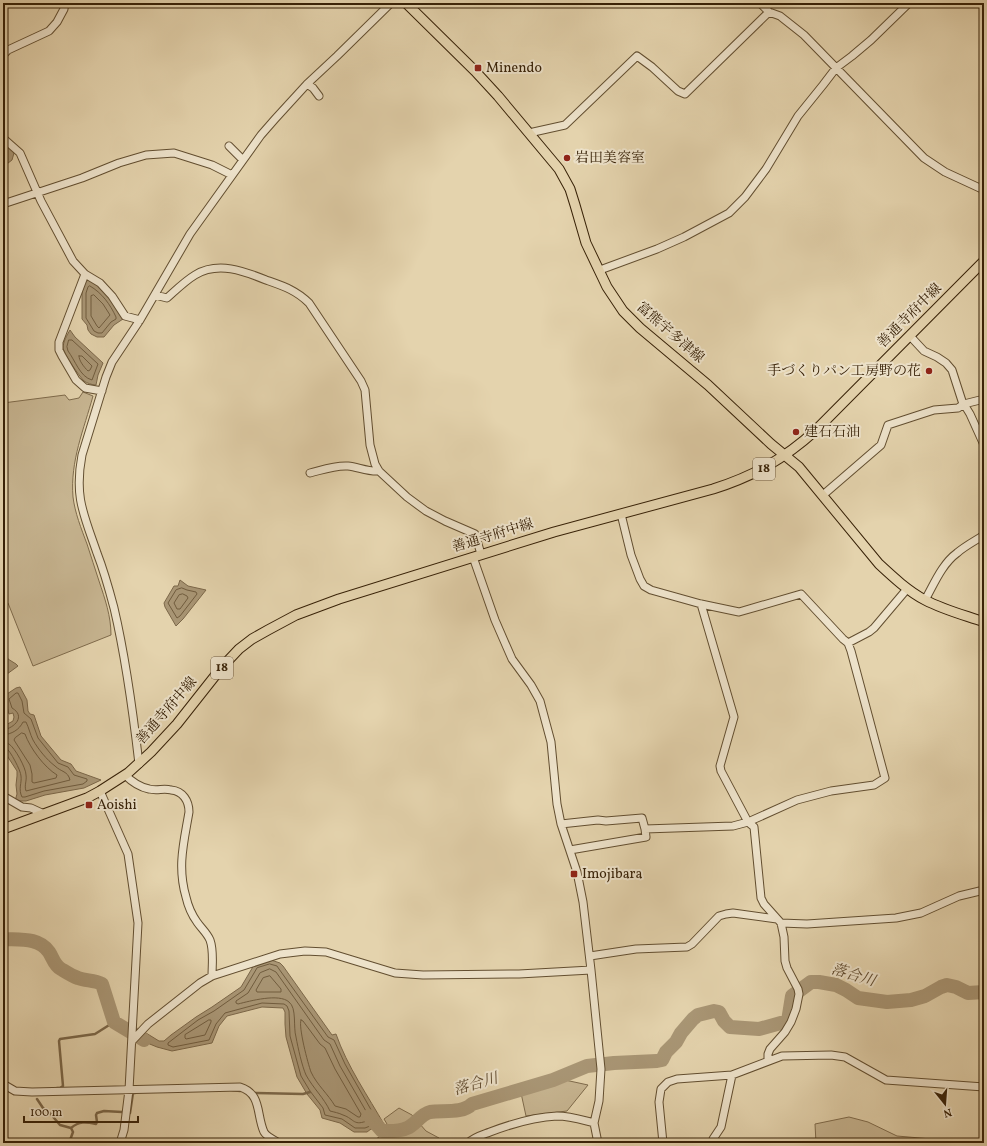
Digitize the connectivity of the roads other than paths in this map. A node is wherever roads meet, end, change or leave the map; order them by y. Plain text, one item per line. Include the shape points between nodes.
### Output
1 (65, 3) edge
2 (391, 3) edge
3 (406, 3) edge
4 (760, 3) edge
5 (909, 3) edge
6 (769, 12) junction
7 (3, 55) edge
8 (836, 68) junction
9 (307, 84) junction
10 (319, 96) dead end
11 (529, 133) junction
12 (3, 138) edge
13 (229, 146) dead end
14 (243, 160) junction
15 (232, 175) junction
16 (984, 190) edge
17 (37, 192) junction
18 (3, 204) edge
19 (984, 261) edge
20 (600, 270) junction
21 (85, 274) junction
22 (155, 295) junction
23 (140, 320) junction
24 (910, 336) junction
25 (102, 391) junction
26 (984, 399) edge
27 (964, 404) junction
28 (984, 445) edge
29 (785, 455) junction
30 (379, 471) junction
31 (310, 473) dead end
32 (823, 495) junction
33 (621, 514) junction
34 (984, 535) edge
35 (477, 555) junction
36 (907, 588) junction
37 (925, 600) junction
38 (701, 604) junction
39 (984, 622) edge
40 (848, 643) junction
41 (139, 764) junction
42 (125, 775) junction
43 (100, 791) junction
44 (3, 796) edge
45 (44, 814) junction
46 (748, 822) junction
47 (561, 824) junction
48 (3, 829) edge
49 (645, 829) junction
50 (570, 850) junction
51 (984, 890) edge
52 (779, 921) junction
53 (590, 956) junction
54 (591, 970) junction
55 (212, 976) junction
56 (133, 1036) junction
57 (768, 1061) junction
58 (732, 1075) junction
59 (3, 1084) edge
60 (984, 1087) edge
61 (129, 1090) junction
62 (594, 1123) junction
63 (120, 1143) edge
64 (279, 1143) edge
65 (468, 1143) edge
66 (598, 1143) edge
67 (664, 1143) edge
68 (713, 1143) edge

1 - 7 street via 57,22 49,31 8,50
2 - 9 street
3 - 11 main road, 富熊宇多津線 via 475,71
4 - 6 street
5 - 8 street via 871,40
6 - 8 street via 780,16 804,35
6 - 11 street via 685,94 637,56 565,125
8 - 16 street via 924,158 945,172
8 - 20 street via 798,116 746,197 729,213 678,240
9 - 10 street
9 - 14 street via 274,119
11 - 20 main road, 富熊宇多津線 via 565,180 586,243
12 - 17 street via 20,153
13 - 14 street
14 - 15 street
15 - 17 street via 212,165 174,153 146,155
15 - 22 street via 190,234
17 - 18 street
17 - 21 street via 73,261
19 - 24 main road, 善通寺府中線 / 18
20 - 29 main road, 富熊宇多津線 via 607,287 623,311
21 - 23 street via 100,283 125,316
21 - 25 street via 59,342 59,350 76,380 85,388
22 - 23 street
22 - 30 street via 167,298 196,274 211,269 227,268 242,270 302,296 362,381 370,444
23 - 25 street via 112,362
24 - 27 street via 924,351 946,363 952,370
24 - 29 main road, 善通寺府中線 / 18 via 808,438
25 - 41 street via 82,456 79,495 118,624
26 - 27 street
27 - 28 street
27 - 32 street via 958,408 934,410 888,425 881,445
29 - 32 main road, 富熊宇多津線
29 - 33 main road, 善通寺府中線 / 18 via 769,466 733,483
30 - 31 street via 338,466
30 - 35 street via 426,511 475,534
32 - 36 main road, 富熊宇多津線 via 879,564
33 - 35 main road, 善通寺府中線 / 18
33 - 38 street via 630,555 644,586
34 - 37 street via 949,560
35 - 41 main road, 善通寺府中線 / 18 via 324,604 296,615 252,639 222,667 177,724
35 - 47 street via 496,620 512,659 540,701 551,742
36 - 37 main road, 富熊宇多津線
36 - 40 street via 874,628
37 - 39 main road, 富熊宇多津線
38 - 40 street via 739,612 801,594
38 - 46 street via 734,717 720,766 721,771
40 - 46 street via 885,778 874,785 831,791 797,800
41 - 42 main road, 善通寺府中線 / 18
42 - 43 main road, 善通寺府中線 / 18
42 - 55 street via 139,786 178,792 187,800 189,812 181,855 183,884 191,912 212,945
43 - 45 main road, 善通寺府中線 / 18
43 - 56 street via 128,854 138,923
44 - 45 street via 22,807
45 - 48 main road, 善通寺府中線 / 18
46 - 49 street via 733,826
46 - 52 street via 754,827 762,898
47 - 49 street via 642,818
47 - 50 street
49 - 50 street via 646,837
50 - 53 street via 583,902
51 - 52 street via 959,896 921,913 896,918 807,924
52 - 53 street via 726,914 719,916 687,947 636,949
52 - 57 street via 784,938 784,961 798,991 792,1022 770,1049
53 - 54 street
54 - 55 street via 423,975 396,973 326,952 305,951 280,954
54 - 62 street via 601,1069 599,1101
55 - 56 street
56 - 61 street
57 - 58 street
57 - 60 street via 782,1056 831,1055 845,1057 886,1080
58 - 67 street via 677,1079 668,1082 661,1089 659,1102
58 - 68 street via 721,1127
59 - 61 street via 15,1091 32,1092
61 - 63 street
61 - 64 street via 240,1087 246,1089 253,1094 264,1133
62 - 65 street via 556,1116 509,1125
62 - 66 street

